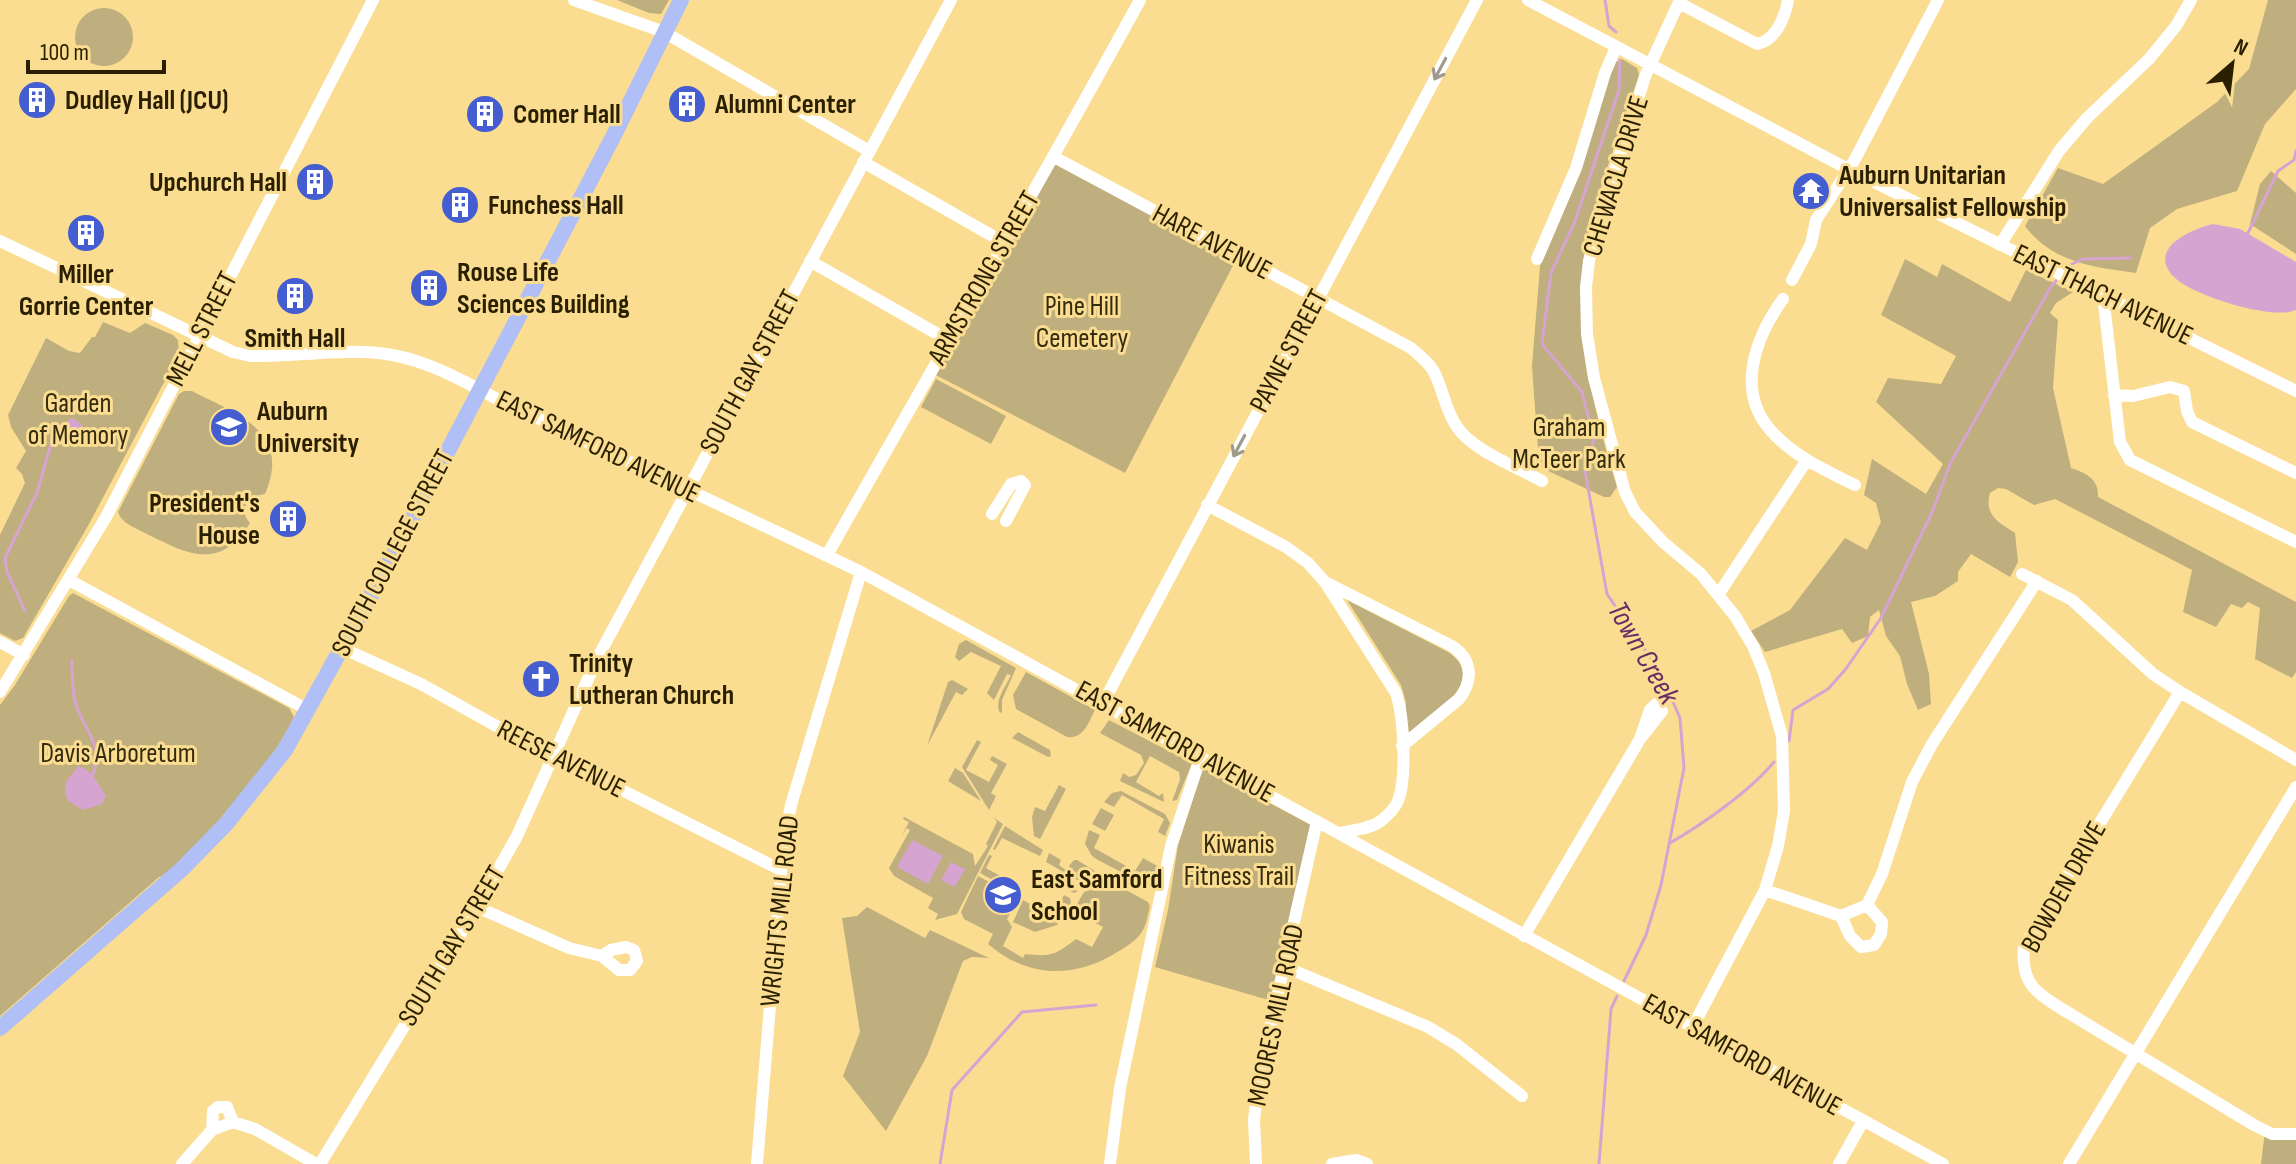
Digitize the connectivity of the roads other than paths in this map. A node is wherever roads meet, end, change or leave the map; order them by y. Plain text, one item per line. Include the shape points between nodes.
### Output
1 (373, 0) edge
2 (574, 0) edge
3 (681, 0) edge
4 (951, 0) edge
5 (1140, 0) edge
6 (1477, 0) edge
7 (1528, 0) edge
8 (1788, 0) edge
9 (1938, 0) edge
10 (2191, 0) edge
11 (1679, 1) edge
12 (664, 32) junction
13 (1616, 47) junction
14 (1650, 64) junction
15 (866, 156) junction
16 (1054, 157) junction
17 (1848, 169) junction
18 (0, 241) edge
19 (1003, 242) junction
20 (2000, 245) junction
21 (1537, 259) dead end
22 (810, 261) junction
23 (1792, 280) dead end
24 (2103, 295) junction
25 (1316, 299) junction
26 (1783, 299) dead end
27 (198, 336) junction
28 (948, 340) junction
29 (479, 389) junction
30 (2296, 391) edge
31 (2114, 395) junction
32 (1807, 460) junction
33 (2296, 473) edge
34 (1542, 481) dead end
35 (1855, 485) dead end
36 (687, 490) junction
37 (1207, 505) junction
38 (992, 514) dead end
39 (1006, 521) dead end
40 (2296, 542) edge
41 (827, 555) junction
42 (861, 572) junction
43 (2022, 574) dead end
44 (69, 580) junction
45 (2037, 581) junction
46 (1325, 582) junction
47 (1718, 595) junction
48 (0, 642) edge
49 (342, 648) junction
50 (24, 655) junction
51 (0, 692) edge
52 (2180, 692) junction
53 (1103, 703) junction
54 (308, 710) junction
55 (1640, 739) dead end
56 (1402, 746) junction
57 (1201, 756) junction
58 (552, 757) junction
59 (2296, 760) edge
60 (2296, 787) edge
61 (1317, 821) junction
62 (1340, 833) junction
63 (781, 870) junction
64 (1765, 890) junction
65 (1867, 905) junction
66 (477, 907) junction
67 (1841, 916) junction
68 (1524, 936) junction
69 (602, 956) dead end
70 (1285, 967) junction
71 (0, 1028) edge
72 (1692, 1028) junction
73 (2137, 1054) junction
74 (1522, 1096) dead end
75 (1863, 1121) junction
76 (2296, 1134) edge
77 (182, 1164) edge
78 (318, 1164) edge
79 (757, 1164) edge
80 (1110, 1164) edge
81 (1256, 1164) edge
82 (1332, 1164) edge
83 (1367, 1164) edge
84 (1839, 1164) edge
85 (1943, 1164) edge
86 (2069, 1164) edge

1 - 27 street, MELL STREET
2 - 12 street
3 - 12 main road, SOUTH COLLEGE STREET
4 - 15 street, SOUTH GAY STREET
5 - 16 street, ARMSTRONG STREET
6 -> 25 street, PAYNE STREET
7 - 13 street, EAST THACH AVENUE
8 - 11 street via 1774,35 1757,44
9 - 17 street
10 - 20 street via 2163,43 2059,151
11 - 14 street, CHEWACLA DRIVE
12 - 15 street
12 - 29 main road, SOUTH COLLEGE STREET
13 - 14 street, EAST THACH AVENUE
13 - 21 street via 1566,194
14 - 17 street, EAST THACH AVENUE
14 - 47 street, CHEWACLA DRIVE via 1589,261 1587,334 1615,457 1635,512
15 - 19 street
15 - 22 street, SOUTH GAY STREET
16 - 19 street, ARMSTRONG STREET
16 - 25 street, HARE AVENUE
17 - 20 street, EAST THACH AVENUE
17 - 23 street via 1816,220 1811,244
18 - 27 street, EAST SAMFORD AVENUE
19 - 28 street, ARMSTRONG STREET
20 - 24 street, EAST THACH AVENUE
22 - 28 street
22 - 36 street, SOUTH GAY STREET
24 - 30 street, EAST THACH AVENUE
24 - 31 street
25 - 34 street, HARE AVENUE via 1411,348 1434,371 1459,430
25 -> 37 street, PAYNE STREET
26 - 32 street via 1754,352 1753,395 1772,433
27 - 29 street, EAST SAMFORD AVENUE via 250,356 394,355
27 - 44 street, MELL STREET
28 - 41 street, ARMSTRONG STREET
29 - 36 street, EAST SAMFORD AVENUE
29 - 49 main road, SOUTH COLLEGE STREET
31 - 33 street via 2178,387 2184,391 2192,422
31 - 40 street via 2120,442 2130,460
32 - 35 street
32 - 47 street
36 - 41 street, EAST SAMFORD AVENUE
36 - 58 street, SOUTH GAY STREET via 598,657
37 - 46 street via 1292,551
37 - 53 street, PAYNE STREET
38 - 39 street via 1011,484 1021,481 1025,485
41 - 42 street, EAST SAMFORD AVENUE
42 - 53 street, EAST SAMFORD AVENUE
42 - 63 street, WRIGHTS MILL ROAD via 791,805
43 - 45 street
44 - 50 street, MELL STREET
44 - 54 street
45 - 52 street via 2072,600
45 - 65 street via 1912,782
46 - 56 street via 1396,693
46 - 56 street via 1452,646 1467,660 1466,690
47 - 64 street, CHEWACLA DRIVE via 1753,646 1782,736 1784,811
48 - 50 street
49 - 54 main road, SOUTH COLLEGE STREET
49 - 58 street, REESE AVENUE via 421,684
50 - 51 street, MELL STREET
52 - 59 street
52 - 73 street, BOWDEN DRIVE via 2024,947 2022,968 2034,988
53 - 57 street, EAST SAMFORD AVENUE
54 - 71 main road, SOUTH COLLEGE STREET via 267,776 226,824
55 - 68 street
56 - 62 street via 1396,804 1379,823
57 - 61 street, EAST SAMFORD AVENUE
57 - 80 street via 1171,846 1120,1088
58 - 63 street, REESE AVENUE
58 - 66 street, SOUTH GAY STREET via 517,836
60 - 73 street
61 - 62 street, EAST SAMFORD AVENUE
61 - 70 street, MOORES MILL ROAD
62 - 68 street, EAST SAMFORD AVENUE
63 - 79 street, WRIGHTS MILL ROAD
64 - 67 street
64 - 72 street, CHEWACLA DRIVE
65 - 67 street
65 - 67 street via 1882,922 1874,945 1861,947
66 - 69 street via 569,948
66 - 78 street, SOUTH GAY STREET
68 - 72 street, EAST SAMFORD AVENUE
70 - 74 street via 1428,1027
70 - 81 street, MOORES MILL ROAD via 1260,1072
72 - 75 street, EAST SAMFORD AVENUE
73 - 76 street, BOWDEN DRIVE via 2272,1134
73 - 86 street
75 - 84 street
75 - 85 street, EAST SAMFORD AVENUE
77 - 78 street via 212,1130 233,1122
82 - 83 street

